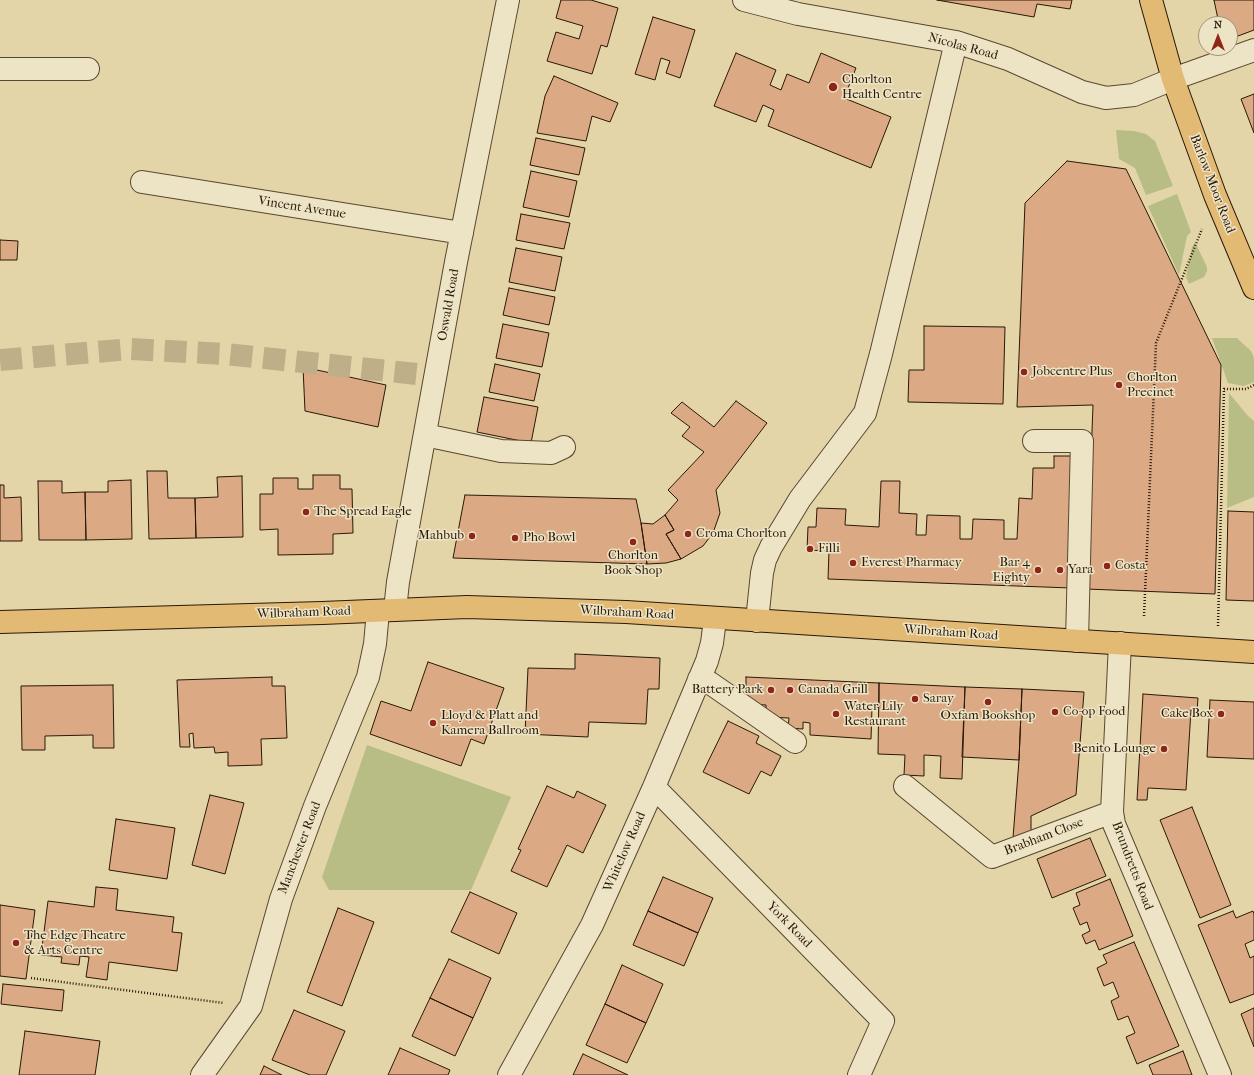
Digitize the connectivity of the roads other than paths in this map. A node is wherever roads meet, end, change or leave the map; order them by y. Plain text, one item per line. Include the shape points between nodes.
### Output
1 (508, 0) edge
2 (744, 0) edge
3 (1151, 0) edge
4 (956, 42) junction
5 (1254, 50) edge
6 (0, 69) edge
7 (88, 69) dead end
8 (1173, 78) junction
9 (142, 182) dead end
10 (462, 233) junction
11 (1254, 288) edge
12 (425, 435) junction
13 (1034, 440) dead end
14 (564, 447) dead end
15 (387, 611) junction
16 (715, 618) junction
17 (757, 621) junction
18 (0, 622) edge
19 (1077, 641) junction
20 (1120, 643) junction
21 (1254, 652) edge
22 (699, 679) junction
23 (795, 742) dead end
24 (905, 786) dead end
25 (654, 787) junction
26 (1112, 812) junction
27 (202, 1075) edge
28 (509, 1075) edge
29 (859, 1075) edge
30 (1220, 1075) edge

1 - 10 street, Oswald Road
2 - 4 street, Nicolas Road via 798,14
3 - 8 main road
4 - 8 street, Nicolas Road via 1008,59 1082,92 1106,98 1134,95
4 - 17 street via 865,413 800,499 771,547 762,572
5 - 8 street, Nicolas Road
6 - 7 street
8 - 11 main road, Barlow Moor Road via 1215,195
9 - 10 street, Vincent Avenue
10 - 12 street, Oswald Road
12 - 14 street via 501,451 551,453
12 - 15 street, Oswald Road via 398,582
13 - 19 street via 1082,440
15 - 16 main road, Wilbraham Road via 467,607 626,612
15 - 18 main road, Wilbraham Road
15 - 27 street, Manchester Road via 375,644 368,677 281,899 251,1006
16 - 17 main road, Wilbraham Road
16 - 22 street, Whitelow Road via 712,644
17 - 19 main road, Wilbraham Road
19 - 20 main road, Wilbraham Road
20 - 21 main road, Wilbraham Road
20 - 26 street, Brundretts Road
22 - 23 street via 710,683
22 - 25 street, Whitelow Road
24 - 26 street, Brabham Close via 992,857
25 - 28 street, Whitelow Road via 592,925
25 - 29 street, York Road via 883,1021
26 - 30 street, Brundretts Road via 1114,824

